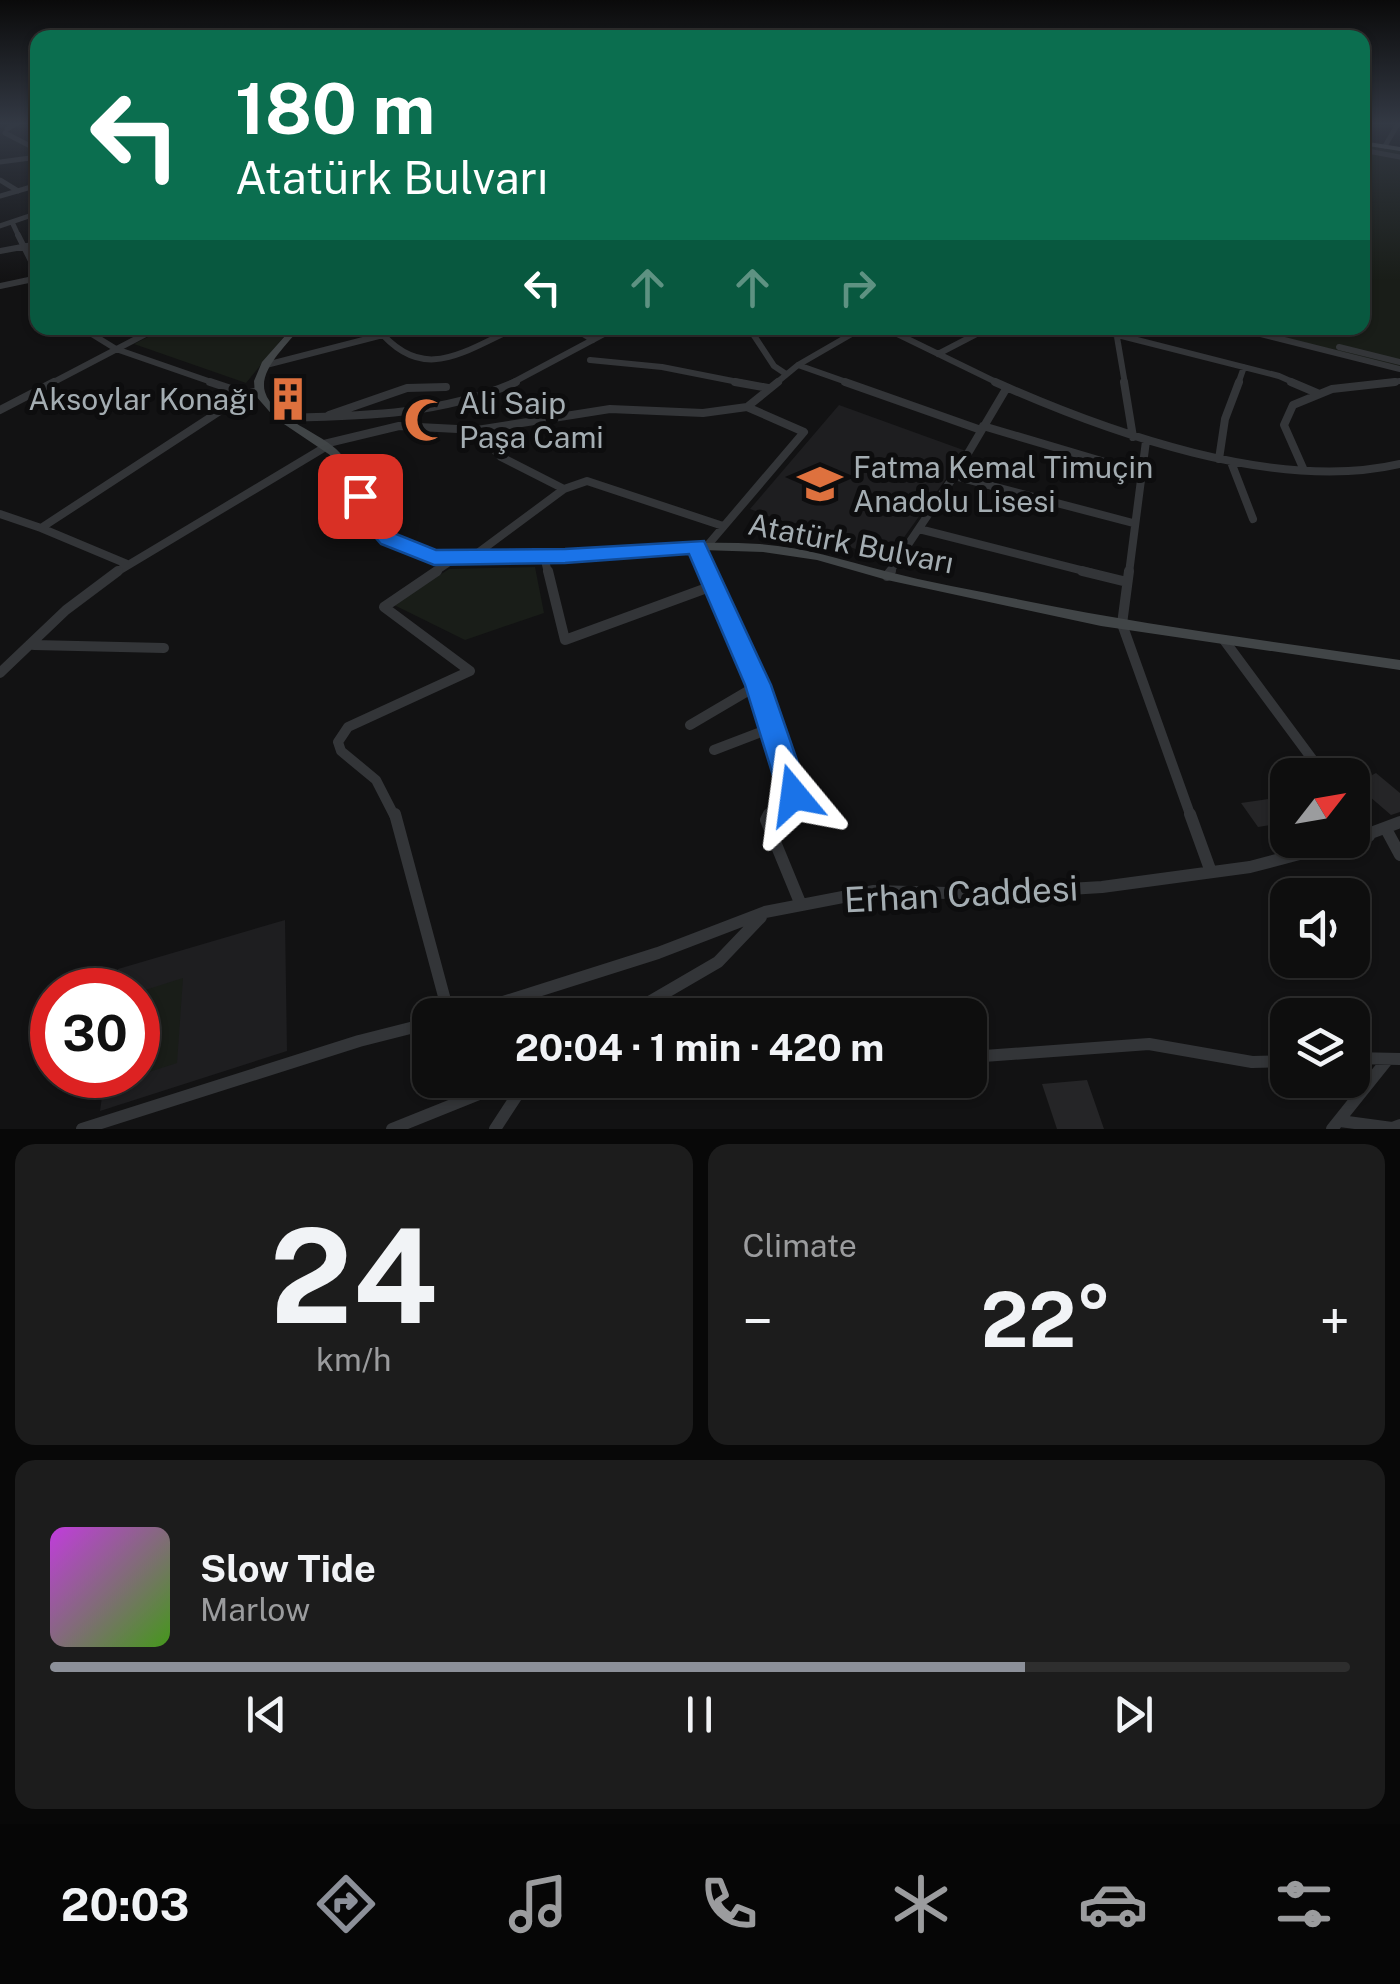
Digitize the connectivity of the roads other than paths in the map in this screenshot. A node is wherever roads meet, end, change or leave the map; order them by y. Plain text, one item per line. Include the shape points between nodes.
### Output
1 (0, 180) edge
2 (30, 187) edge
3 (18, 190) junction
4 (0, 196) edge
5 (30, 216) edge
6 (12, 222) junction
7 (0, 226) edge
8 (30, 245) edge
9 (24, 246) junction
10 (0, 251) edge
11 (30, 259) edge
12 (30, 278) edge
13 (0, 286) edge
14 (93, 335) edge
15 (143, 335) edge
16 (290, 335) edge
17 (366, 335) edge
18 (384, 335) edge
19 (499, 335) edge
20 (584, 335) edge
21 (602, 335) edge
22 (753, 335) edge
23 (850, 335) edge
24 (899, 335) edge
25 (975, 335) edge
26 (1110, 335) edge
27 (1268, 335) edge
28 (1286, 335) edge
29 (1118, 338) junction
30 (593, 340) junction
31 (116, 349) junction
32 (938, 354) junction
33 (590, 360) dead end
34 (266, 364) junction
35 (798, 364) junction
36 (1400, 365) edge
37 (1244, 367) junction
38 (786, 374) junction
39 (1400, 382) edge
40 (446, 388) dead end
41 (768, 388) junction
42 (1006, 390) junction
43 (253, 392) junction
44 (1317, 393) junction
45 (747, 407) junction
46 (0, 410) edge
47 (282, 418) junction
48 (321, 418) junction
49 (982, 428) junction
50 (478, 430) junction
51 (1133, 437) junction
52 (1146, 441) junction
53 (325, 445) junction
54 (1220, 460) junction
55 (1231, 462) junction
56 (1400, 464) edge
57 (1303, 468) junction
58 (1142, 473) junction
59 (954, 476) junction
60 (564, 489) junction
61 (0, 514) edge
62 (1253, 519) dead end
63 (1134, 523) junction
64 (723, 526) junction
65 (41, 528) junction
66 (919, 529) junction
67 (702, 546) junction
68 (544, 556) junction
69 (456, 558) junction
70 (471, 558) junction
71 (127, 564) junction
72 (887, 576) junction
73 (1127, 582) junction
74 (715, 585) junction
75 (1122, 624) junction
76 (1224, 640) junction
77 (34, 644) junction
78 (164, 648) dead end
79 (1400, 665) edge
80 (0, 673) edge
81 (758, 685) junction
82 (690, 725) dead end
83 (774, 728) junction
84 (714, 750) dead end
85 (1311, 758) edge
86 (1400, 822) edge
87 (1386, 829) junction
88 (1370, 836) edge
89 (1400, 855) edge
90 (1281, 858) edge
91 (1211, 872) junction
92 (801, 905) junction
93 (766, 912) junction
94 (443, 998) edge
95 (517, 998) edge
96 (656, 998) edge
97 (412, 1028) edge
98 (987, 1056) edge
99 (1394, 1059) edge
100 (1270, 1061) edge
101 (469, 1098) edge
102 (515, 1098) edge
103 (1400, 1124) edge
104 (1336, 1125) edge
105 (82, 1129) edge
106 (392, 1129) edge
107 (495, 1129) edge

1 - 3 street
2 - 3 street
3 - 4 street
5 - 6 street
6 - 7 street
6 - 9 street
8 - 9 street
9 - 10 street
9 - 11 street
12 - 13 street
14 - 31 street
15 - 31 street
16 - 34 main road
17 - 34 street
18 - 19 street via 406,360 424,362
20 - 30 street
21 - 30 street
22 - 38 street
23 - 35 street
24 - 32 street
25 - 32 street
26 - 29 street
27 - 36 street
28 - 36 street
29 - 37 street
29 - 51 street
30 - 48 street via 474,398 398,414
31 - 43 street
31 - 46 street
32 - 42 street
33 - 41 street
34 - 43 main road
35 - 38 street
35 - 49 street
37 - 44 street
37 - 54 street via 1225,419
38 - 41 street
39 - 44 street
40 - 48 street via 411,387
41 - 45 street
42 - 49 street
42 - 51 street
43 - 47 main road, Atatürk Bulvarı
43 - 65 street
44 - 57 street via 1293,405 1284,421
45 - 50 street via 703,413 610,409
45 - 64 street via 804,432
47 - 48 street
47 - 53 main road, Atatürk Bulvarı
49 - 58 street
49 - 59 street
50 - 53 street via 373,427
50 - 60 street via 501,458
51 - 52 street
52 - 54 street
52 - 58 street
53 - 69 main road, Atatürk Bulvarı via 388,539 414,552
53 - 71 street
54 - 55 street
55 - 57 street
55 - 62 street
56 - 57 street
58 - 63 street
59 - 63 street
59 - 66 street
59 - 72 street
60 - 64 street via 594,481
60 - 70 street
61 - 65 street
63 - 73 street
64 - 67 street
65 - 71 street
66 - 72 street
66 - 73 street
67 - 68 main road, Atatürk Bulvarı
67 - 72 main road, Atatürk Bulvarı via 798,552
67 - 74 street
68 - 70 main road, Atatürk Bulvarı
68 - 74 street via 564,640
69 - 70 main road, Atatürk Bulvarı
69 - 94 street via 384,606 470,671 348,727 338,742 376,780 395,815
71 - 77 street
72 - 75 main road, Atatürk Bulvarı
73 - 75 street
74 - 81 street
75 - 76 main road, Atatürk Bulvarı
75 - 91 street
76 - 79 main road, Atatürk Bulvarı
76 - 85 street
77 - 78 street
77 - 80 street
81 - 82 street
81 - 83 street
83 - 84 street
83 - 92 street via 795,792 770,811 766,825
86 - 87 street, Erhan Caddesi
87 - 88 street, Erhan Caddesi
87 - 89 street
90 - 91 street, Erhan Caddesi
91 - 92 street, Erhan Caddesi via 1102,887 874,891
92 - 93 street, Erhan Caddesi
93 - 95 street, Erhan Caddesi
93 - 96 street via 718,962
97 - 105 street
98 - 100 street via 1150,1044
99 - 104 street
101 - 106 street
102 - 107 street
103 - 104 street

